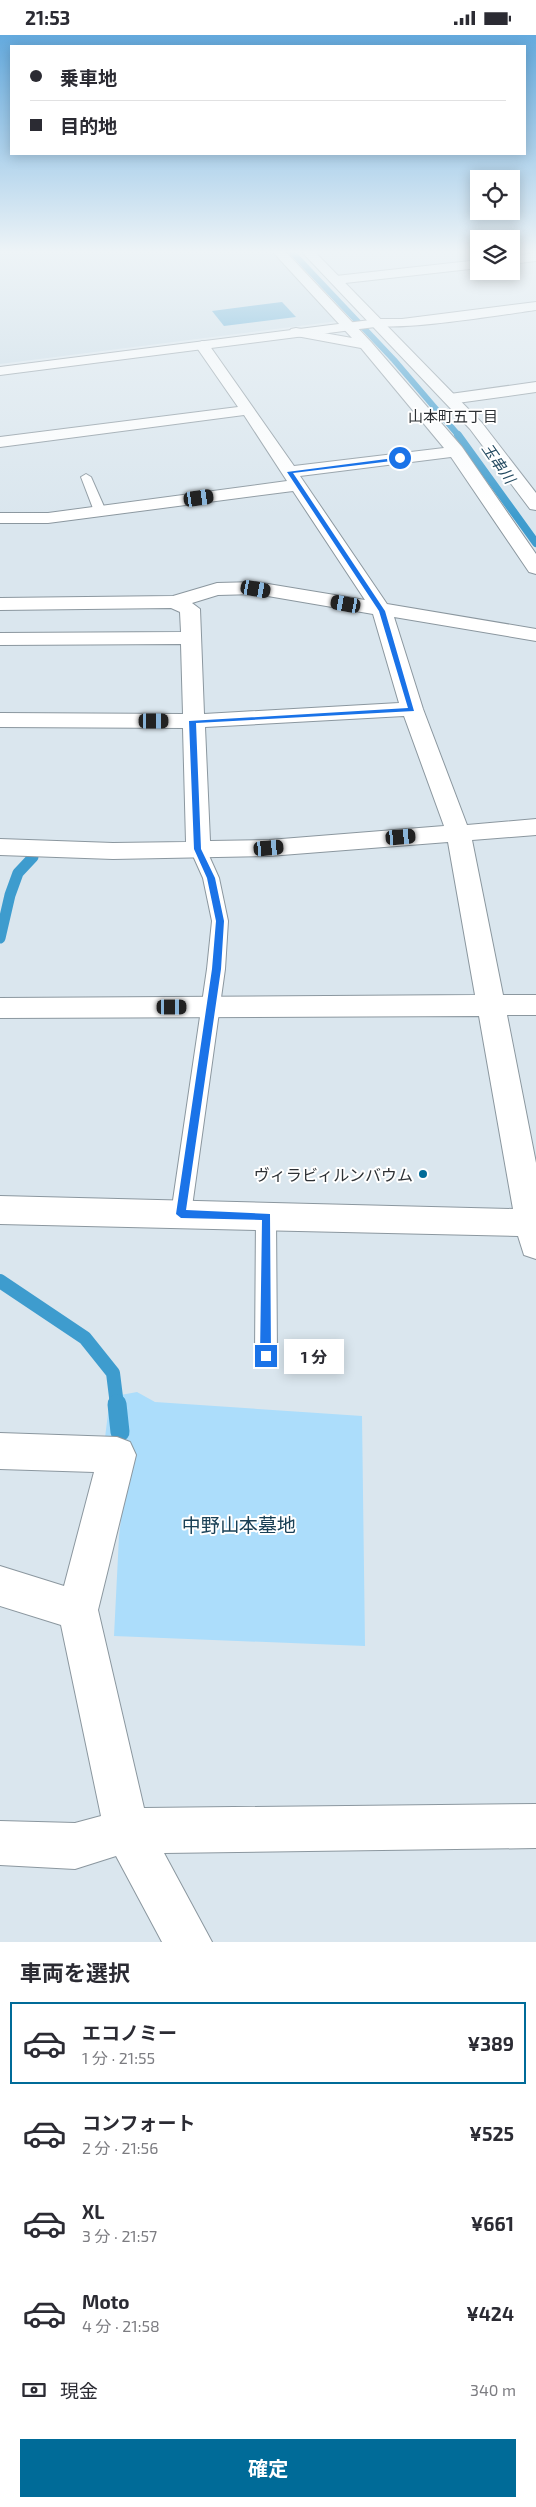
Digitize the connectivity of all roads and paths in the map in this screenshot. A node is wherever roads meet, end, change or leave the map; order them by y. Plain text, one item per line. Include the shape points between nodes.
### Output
1 (245, 339) edge
2 (334, 339) edge
3 (361, 339) edge
4 (393, 339) edge
5 (202, 345) junction
6 (366, 345) junction
7 (0, 371) edge
8 (536, 387) edge
9 (450, 399) junction
10 (248, 410) junction
11 (0, 442) edge
12 (456, 451) junction
13 (86, 477) dead end
14 (294, 479) junction
15 (533, 497) edge
16 (100, 511) junction
17 (0, 518) edge
18 (536, 568) edge
19 (174, 602) junction
20 (0, 604) edge
21 (382, 611) junction
22 (536, 635) edge
23 (192, 638) junction
24 (0, 639) edge
25 (412, 709) junction
26 (0, 720) edge
27 (193, 721) junction
28 (536, 827) edge
29 (458, 832) junction
30 (0, 847) edge
31 (198, 849) junction
32 (492, 1005) junction
33 (536, 1005) edge
34 (211, 1007) junction
35 (0, 1008) edge
36 (0, 1210) edge
37 (181, 1214) junction
38 (266, 1216) junction
39 (535, 1230) edge
40 (266, 1356) dead end
41 (0, 1451) edge
42 (0, 1586) edge
43 (78, 1610) junction
44 (536, 1826) edge
45 (126, 1831) junction
46 (0, 1843) edge
47 (188, 1942) edge

1 - 5 street
2 - 6 street
3 - 6 street
4 - 9 street
5 - 7 street
5 - 10 street
6 - 12 street
8 - 9 street
9 - 15 street
10 - 11 street
10 - 14 street
12 - 14 street
12 - 18 street
13 - 16 lane
14 - 16 street
14 - 21 street
16 - 17 street via 48,518
19 - 20 street
19 - 21 street via 217,589 256,589
19 - 23 street via 190,609
21 - 22 street
21 - 25 street
23 - 24 street
23 - 27 street
25 - 27 street
25 - 29 street
26 - 27 street
27 - 31 street
28 - 29 street
29 - 31 street via 269,848
29 - 32 street
30 - 31 street via 113,851
31 - 34 lane via 211,878 220,921
32 - 33 street
32 - 34 street
32 - 39 street
34 - 35 street
34 - 37 lane
36 - 37 street
37 - 38 street
38 - 39 street
38 - 40 lane
41 - 43 street via 117,1455
42 - 43 street
43 - 45 street
44 - 45 street
45 - 46 street via 75,1846
45 - 47 street

